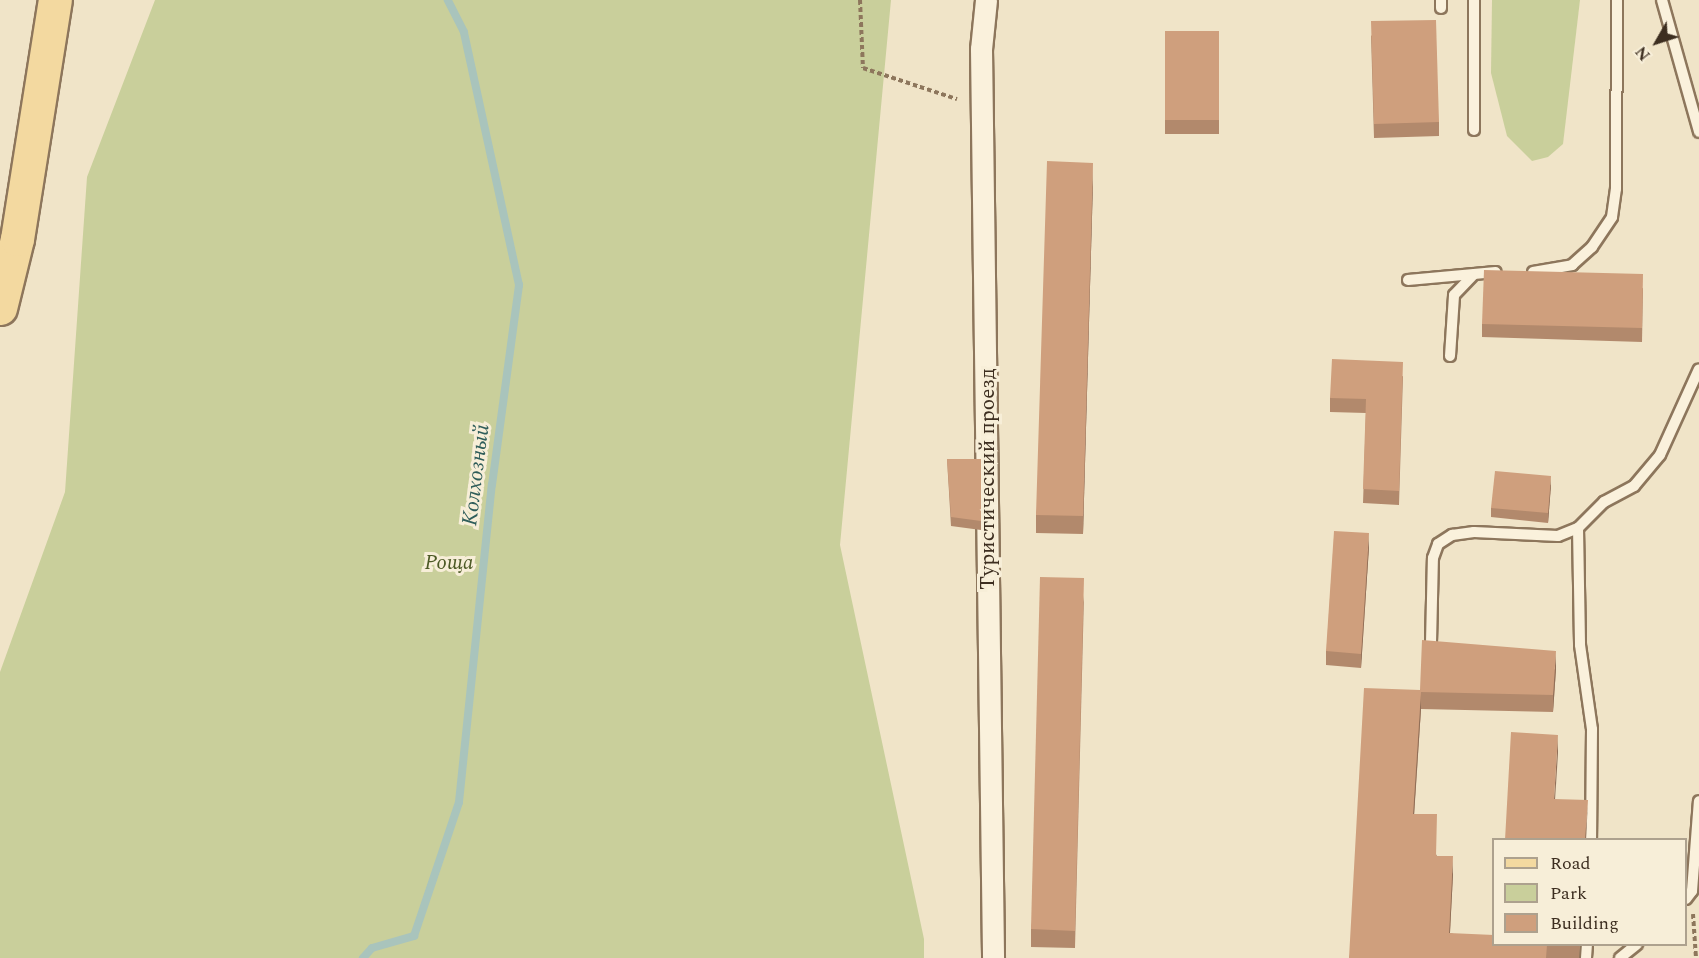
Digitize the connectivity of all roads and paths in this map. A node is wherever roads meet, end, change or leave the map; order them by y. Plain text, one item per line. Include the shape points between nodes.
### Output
1 (55, 0) edge
2 (860, 0) edge
3 (986, 0) edge
4 (1474, 0) edge
5 (1617, 0) edge
6 (1662, 0) edge
7 (982, 107) junction
8 (1474, 130) dead end
9 (1699, 132) edge
10 (1477, 272) junction
11 (1408, 280) dead end
12 (0, 308) edge
13 (1450, 356) dead end
14 (1699, 369) edge
15 (1578, 528) junction
16 (1431, 643) edge
17 (1699, 801) edge
18 (1591, 838) edge
19 (1689, 895) edge
20 (1636, 946) edge
21 (993, 958) edge
22 (1620, 958) edge
23 (1696, 958) edge

1 - 12 main road via 25,195
2 - 7 path via 863,68
3 - 7 street, Туристический проезд via 981,49
4 - 8 lane
5 - 10 lane via 1616,189 1612,218 1592,247 1572,265 1546,272
6 - 9 lane
7 - 21 street, Туристический проезд
10 - 11 lane
10 - 13 lane via 1454,295
14 - 15 lane via 1660,455 1634,486 1604,502
15 - 16 lane via 1558,536 1474,532 1445,539 1434,551
15 - 18 lane via 1580,645 1592,729
17 - 19 lane
19 - 23 path
20 - 22 lane

